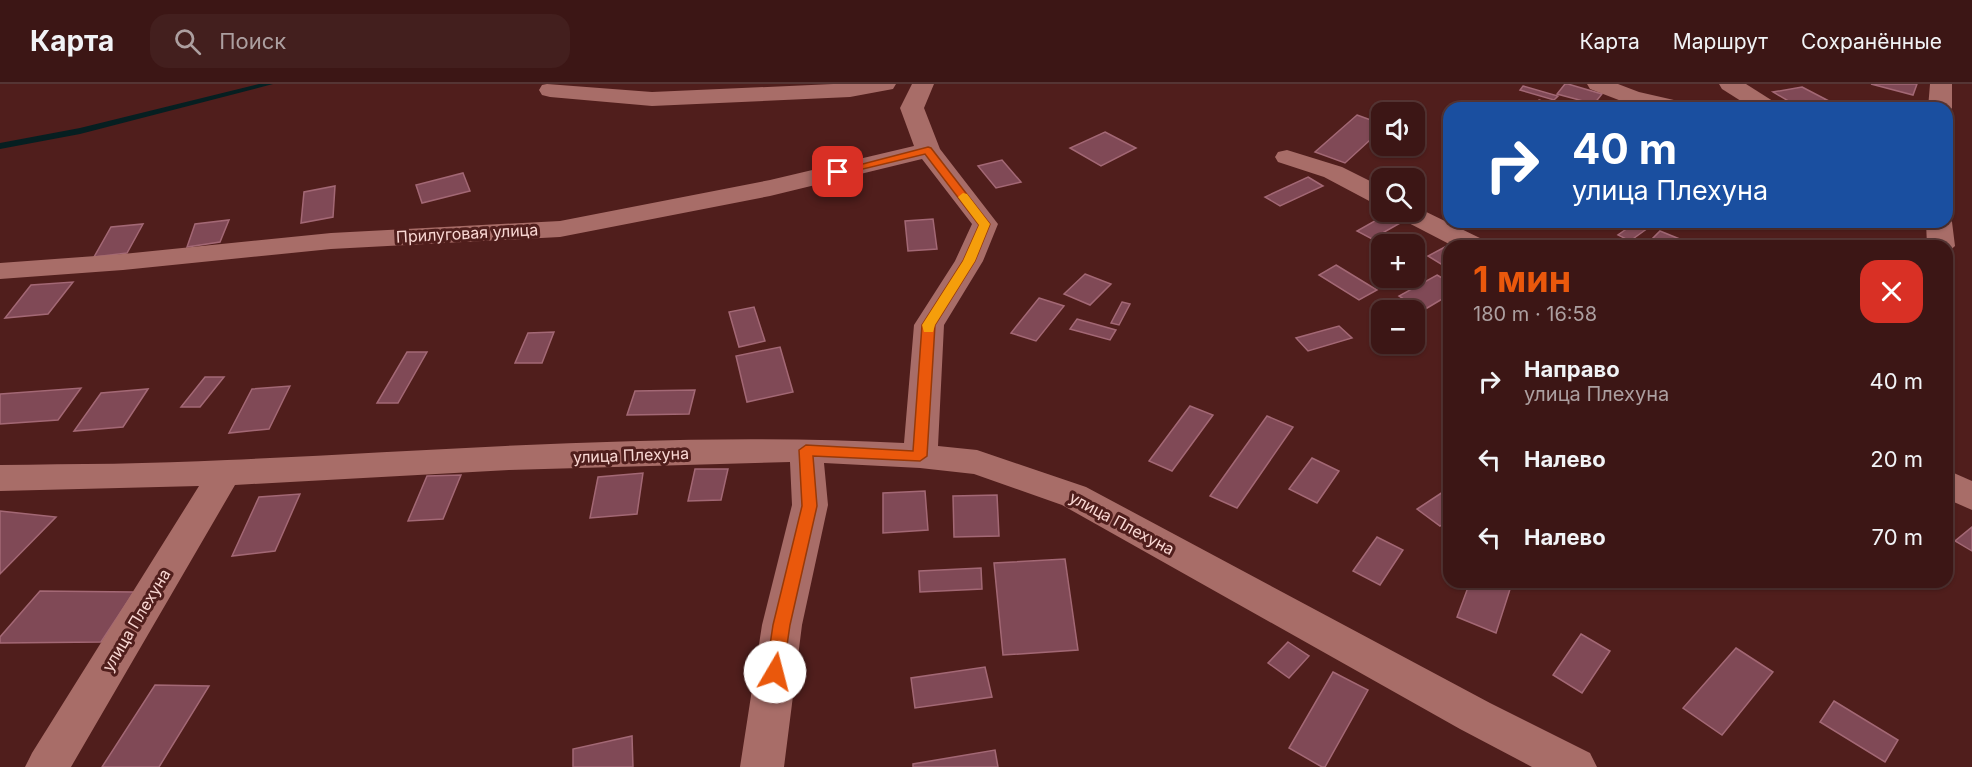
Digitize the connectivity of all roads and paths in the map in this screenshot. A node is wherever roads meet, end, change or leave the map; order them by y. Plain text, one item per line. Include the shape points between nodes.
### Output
1 (885, 84) edge
2 (923, 84) edge
3 (1599, 84) edge
4 (1730, 84) edge
5 (1941, 84) edge
6 (550, 90) dead end
7 (1653, 102) edge
8 (1758, 102) edge
9 (1940, 102) edge
10 (928, 150) junction
11 (1287, 157) dead end
12 (1371, 192) edge
13 (1425, 221) edge
14 (1462, 240) edge
15 (0, 271) edge
16 (806, 450) junction
17 (920, 456) junction
18 (225, 473) junction
19 (0, 478) edge
20 (1953, 486) edge
21 (1972, 497) edge
22 (47, 767) edge
23 (762, 767) edge
24 (1575, 767) edge

1 - 6 street via 850,90 652,99
2 - 10 street via 912,108
3 - 7 street
4 - 8 street
5 - 9 street
10 - 15 street, Прилуговая улица via 770,188 560,229 331,241
10 - 17 street via 985,224 969,261 928,325
11 - 12 street via 1333,172
13 - 14 street
16 - 17 street, улица Плехуна
16 - 18 street, улица Плехуна via 509,458
16 - 23 street via 810,506 782,625
17 - 24 street, улица Плехуна via 977,462 1074,496
18 - 19 street, улица Плехуна
18 - 22 street, улица Плехуна
20 - 21 street

